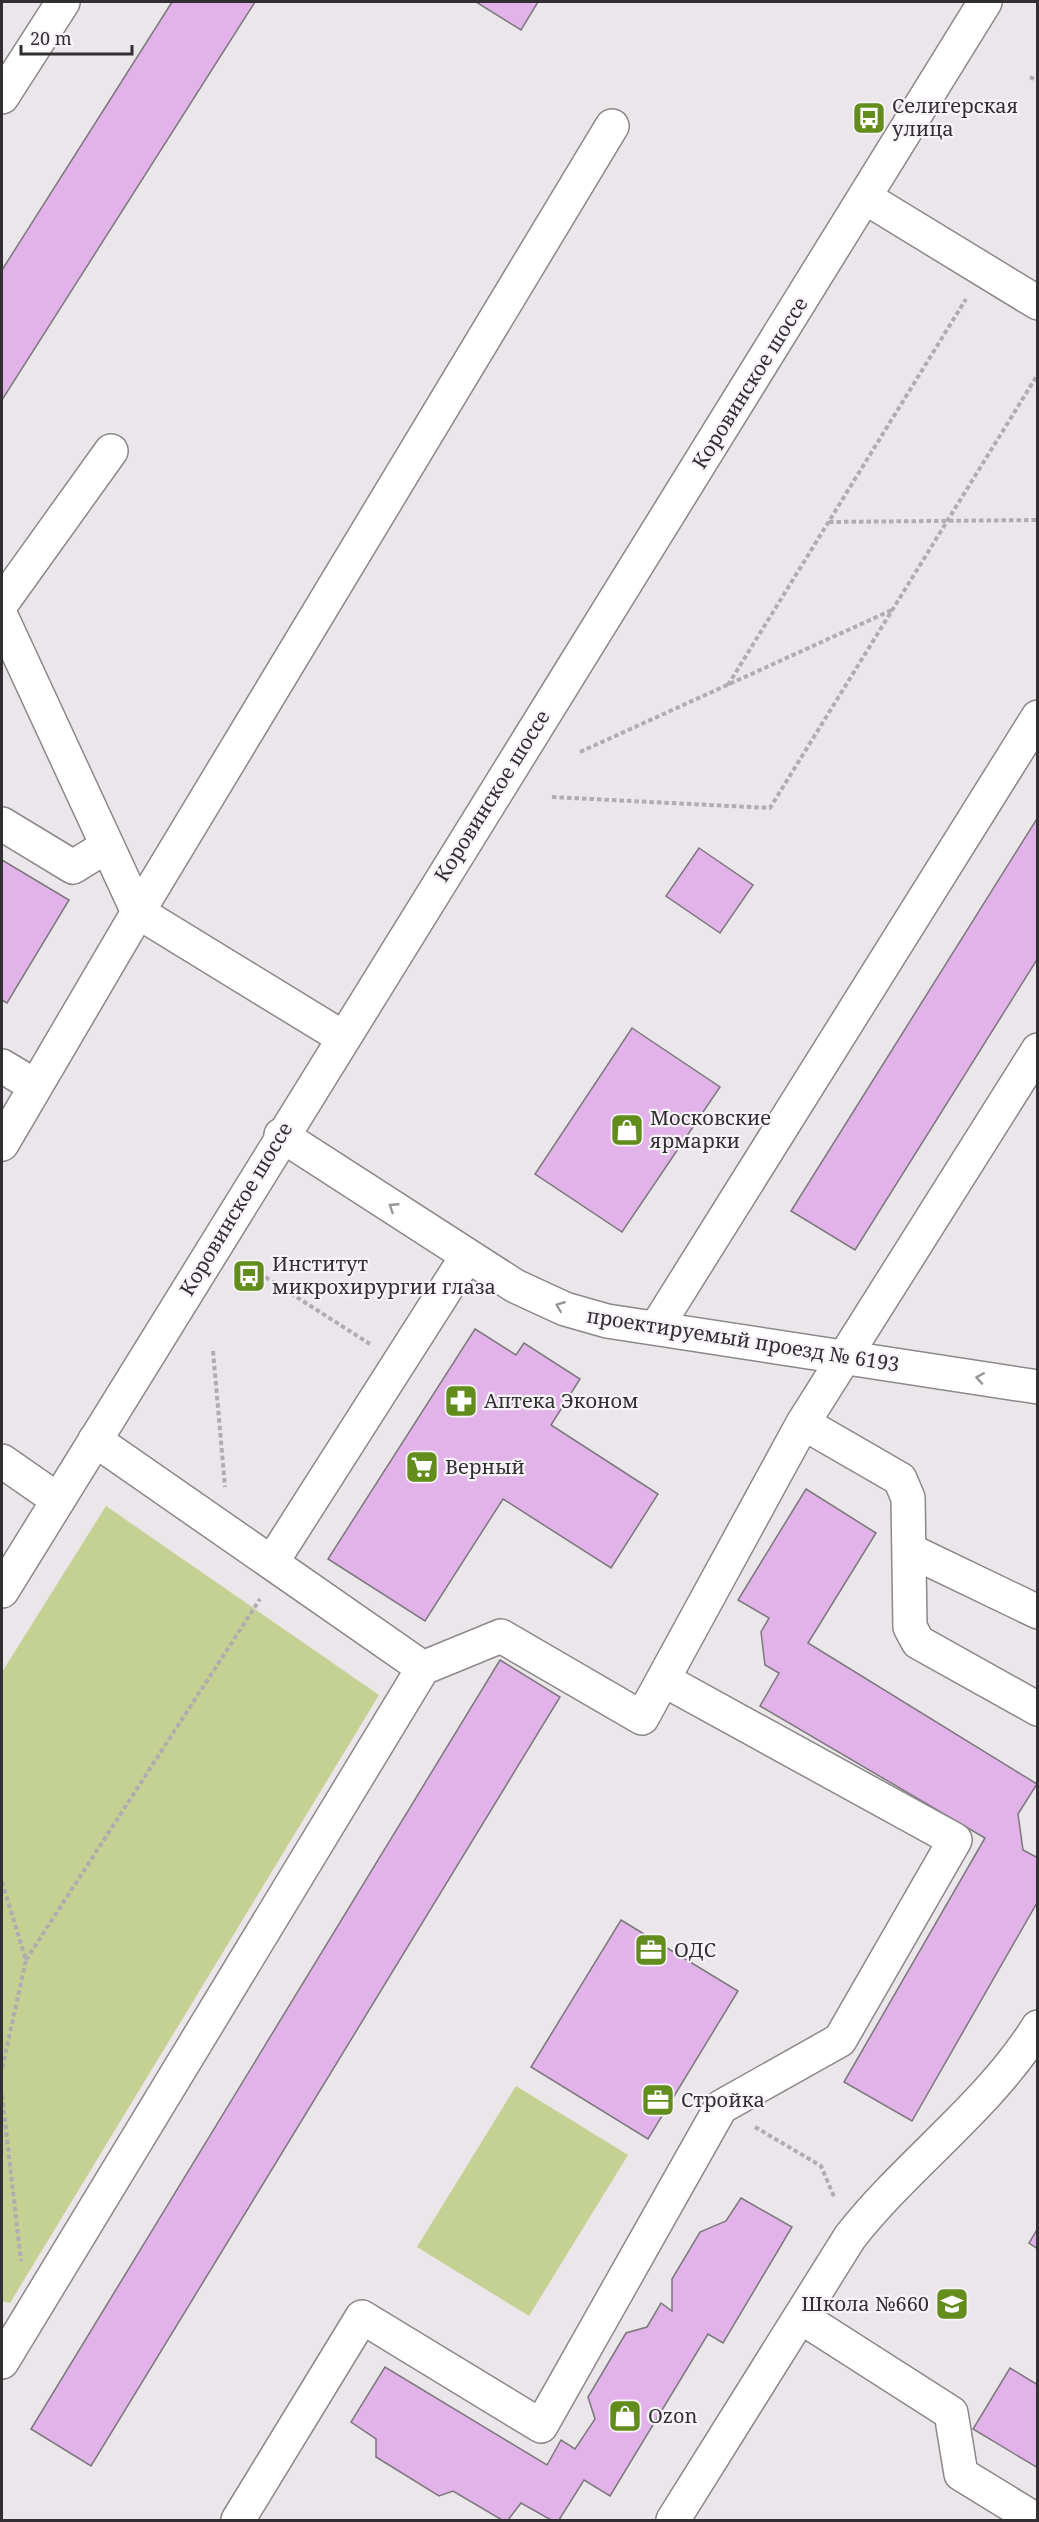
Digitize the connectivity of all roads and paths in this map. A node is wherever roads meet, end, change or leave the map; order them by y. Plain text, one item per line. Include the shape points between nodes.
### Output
1 (63, 2) edge
2 (985, 2) edge
3 (1030, 77) dead end
4 (1038, 81) edge
5 (2, 97) edge
6 (612, 126) dead end
7 (866, 198) junction
8 (984, 271) junction
9 (1038, 303) edge
10 (1038, 374) edge
11 (111, 451) dead end
12 (1038, 520) edge
13 (947, 521) junction
14 (829, 522) junction
15 (2, 603) edge
16 (892, 610) junction
17 (2, 618) edge
18 (728, 685) junction
19 (1038, 717) edge
20 (580, 752) dead end
21 (552, 797) dead end
22 (2, 824) edge
23 (107, 846) junction
24 (138, 912) junction
25 (342, 1037) junction
26 (1038, 1050) edge
27 (2, 1066) edge
28 (35, 1086) junction
29 (281, 1135) junction
30 (2, 1144) edge
31 (467, 1256) junction
32 (260, 1274) dead end
33 (656, 1328) junction
34 (213, 1351) dead end
35 (846, 1358) junction
36 (399, 1363) junction
37 (1038, 1387) edge
38 (803, 1423) junction
39 (94, 1440) junction
40 (2, 1461) edge
41 (58, 1500) junction
42 (229, 1533) junction
43 (909, 1550) junction
44 (276, 1565) junction
45 (2, 1591) edge
46 (1038, 1612) edge
47 (423, 1668) junction
48 (664, 1680) junction
49 (1038, 1709) edge
50 (2, 1882) edge
51 (26, 1960) junction
52 (1038, 2027) edge
53 (2, 2070) edge
54 (2, 2095) edge
55 (721, 2108) junction
56 (850, 2237) junction
57 (801, 2316) junction
58 (27, 2319) junction
59 (2, 2362) edge
60 (238, 2520) edge
61 (673, 2520) edge
62 (1036, 2520) edge

1 - 5 main road
2 - 7 main road, Коровинское шоссе
3 - 4 path
6 - 24 main road
7 - 8 main road
7 - 25 main road, Коровинское шоссе
8 - 9 main road
8 - 14 path
10 - 13 path
11 - 15 main road
12 - 13 path
13 - 14 path
13 - 16 path
14 - 18 path
16 - 18 path
16 - 21 path via 771,808
17 - 23 main road
18 - 20 path
19 - 33 main road
22 - 23 main road via 73,867
23 - 24 main road
24 - 25 main road
24 - 28 main road
25 - 29 main road, Коровинское шоссе
26 - 35 main road
27 - 28 main road
28 - 30 main road
31 -> 29 main road, проектируемый проезд № 6193
29 - 39 main road, Коровинское шоссе
33 -> 31 main road, проектируемый проезд № 6193 via 607,1321 566,1309 515,1286
31 - 36 main road
32 - 36 path
33 - 35 main road, проектируемый проезд № 6193
34 - 42 path
37 -> 35 main road, проектируемый проезд № 6193
35 - 38 main road
36 - 44 main road
38 - 43 main road via 900,1479 908,1498
38 - 48 main road
39 - 41 main road, Коровинское шоссе
39 - 42 main road
40 - 41 main road
41 - 45 main road, Коровинское шоссе
42 - 44 main road
43 - 46 main road
43 - 49 main road via 910,1627 918,1642
44 - 47 main road
44 - 51 path
47 - 48 main road via 501,1636 642,1718
47 - 58 main road
48 - 55 main road via 955,1840 840,2040
50 - 51 path
51 - 53 path
52 - 56 main road via 993,2088 874,2207
54 - 58 path
55 - 56 path via 821,2166
55 - 60 main road via 541,2426 362,2317
56 - 57 main road
57 - 61 main road
57 - 62 main road via 951,2413 962,2474
58 - 59 main road

